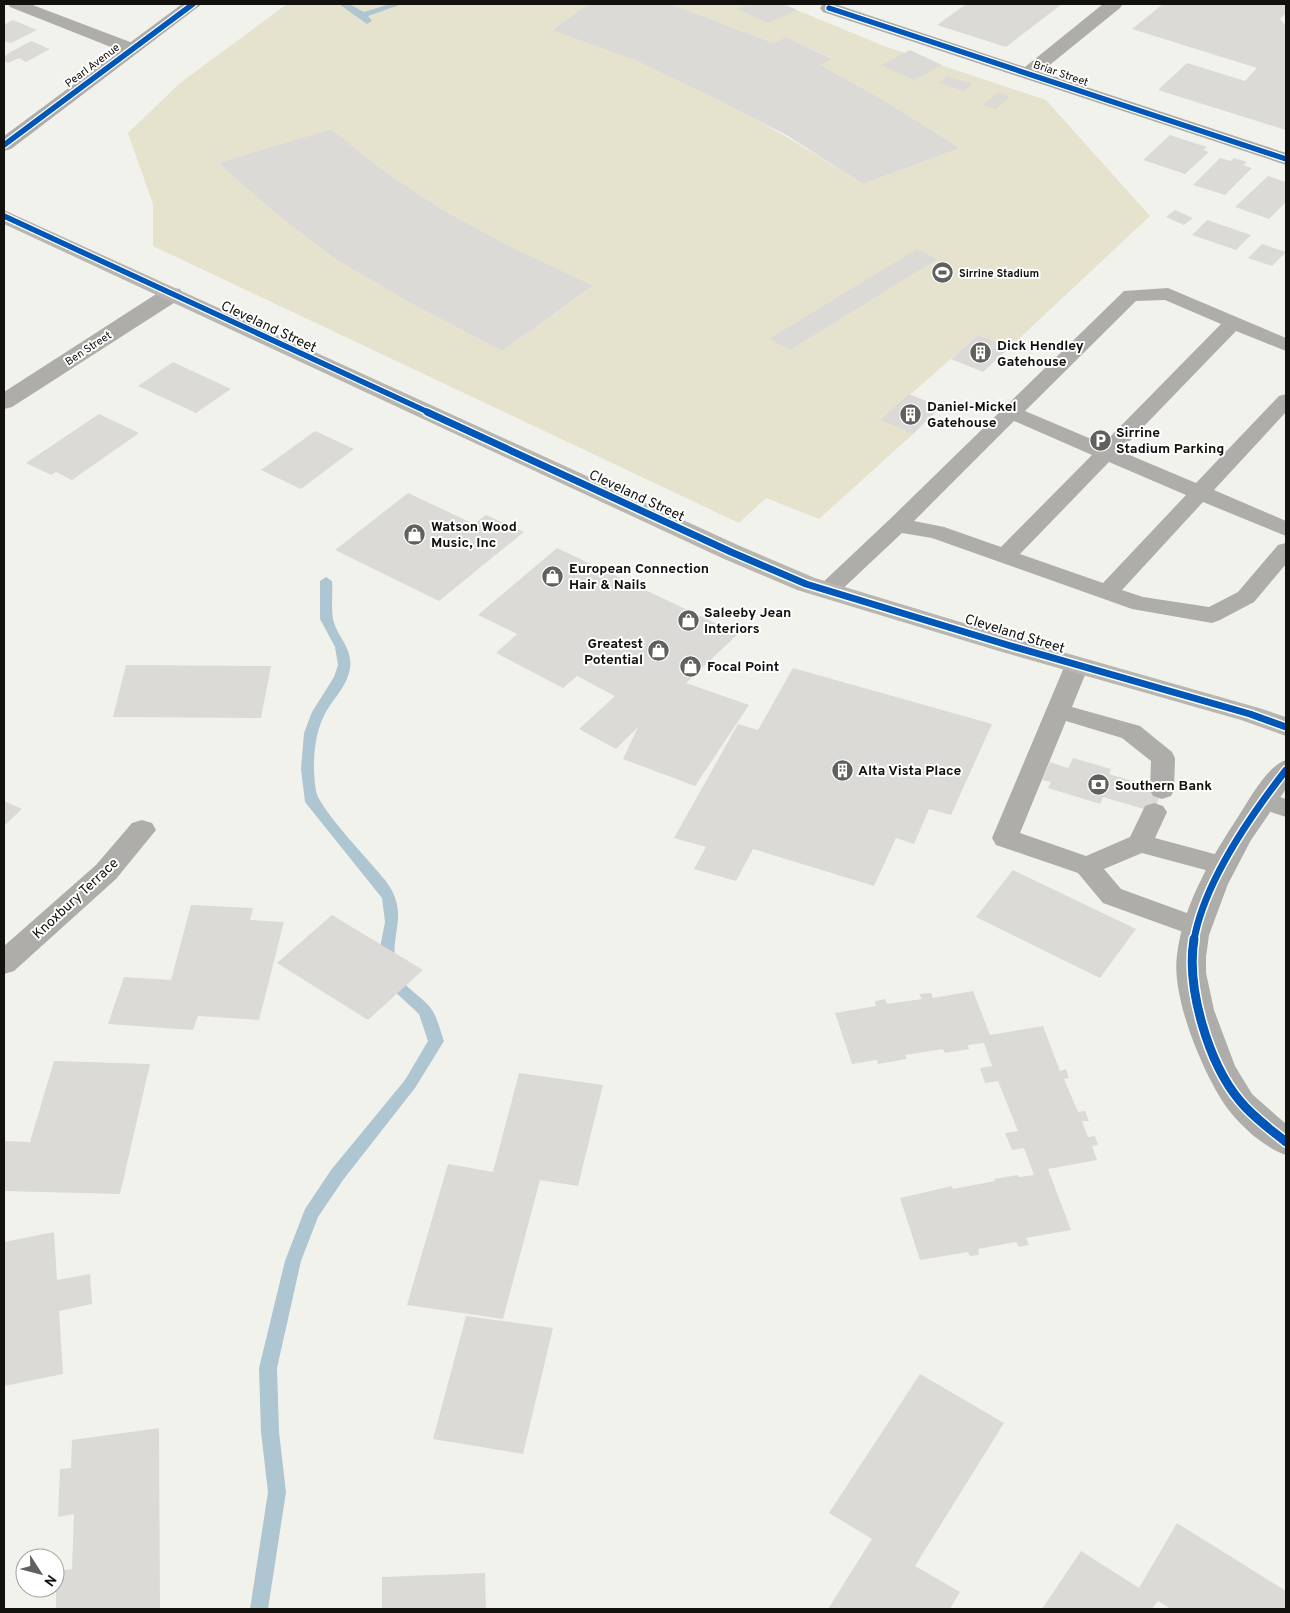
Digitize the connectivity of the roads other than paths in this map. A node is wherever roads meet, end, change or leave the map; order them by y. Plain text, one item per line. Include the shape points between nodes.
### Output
1 (16, 4) edge
2 (193, 4) edge
3 (1114, 4) edge
4 (829, 8) dead end
5 (132, 49) junction
6 (1027, 74) junction
7 (4, 145) edge
8 (1286, 159) edge
9 (4, 216) edge
10 (172, 294) junction
11 (1234, 322) junction
12 (1286, 345) edge
13 (1286, 400) edge
14 (4, 402) edge
15 (1012, 413) junction
16 (1107, 453) junction
17 (1199, 492) junction
18 (897, 525) junction
19 (1286, 529) edge
20 (1286, 550) edge
21 (1006, 556) junction
22 (828, 590) junction
23 (1107, 592) junction
24 (1077, 665) junction
25 (1058, 711) junction
26 (1286, 727) edge
27 (1286, 770) edge
28 (1274, 804) edge
29 (142, 830) dead end
30 (1140, 843) junction
31 (1087, 866) junction
32 (1224, 866) junction
33 (1197, 927) junction
34 (4, 963) edge
35 (1286, 1142) edge

1 - 5 lane
2 - 5 street, Pearl Avenue
3 - 6 street
4 - 6 street, Briar Street
5 - 7 street, Pearl Avenue
6 - 8 street, Briar Street
9 - 10 street, Cleveland Street
10 - 14 street, Ben Street
10 - 22 street, Cleveland Street via 731,552
11 - 12 lane
11 - 15 lane via 1168,294 1131,295
11 - 16 lane
13 - 17 lane
15 - 16 lane
15 - 18 lane
16 - 17 lane
16 - 21 lane
17 - 19 lane
17 - 23 lane
18 - 21 lane via 936,532
18 - 22 lane
20 - 23 lane via 1246,597 1212,615 1140,604
21 - 23 lane
22 - 24 street, Cleveland Street
24 - 25 lane
24 - 26 street, Cleveland Street
25 - 30 lane via 1131,732 1163,758 1158,801
25 - 31 lane via 1005,838
27 - 28 street
28 - 32 street
29 - 34 street, Knoxbury Terrace via 106,872
30 - 31 lane
30 - 32 lane
31 - 33 lane via 1112,896
32 - 33 street via 1198,917
33 - 35 street via 1191,957 1194,991 1215,1060 1236,1097

